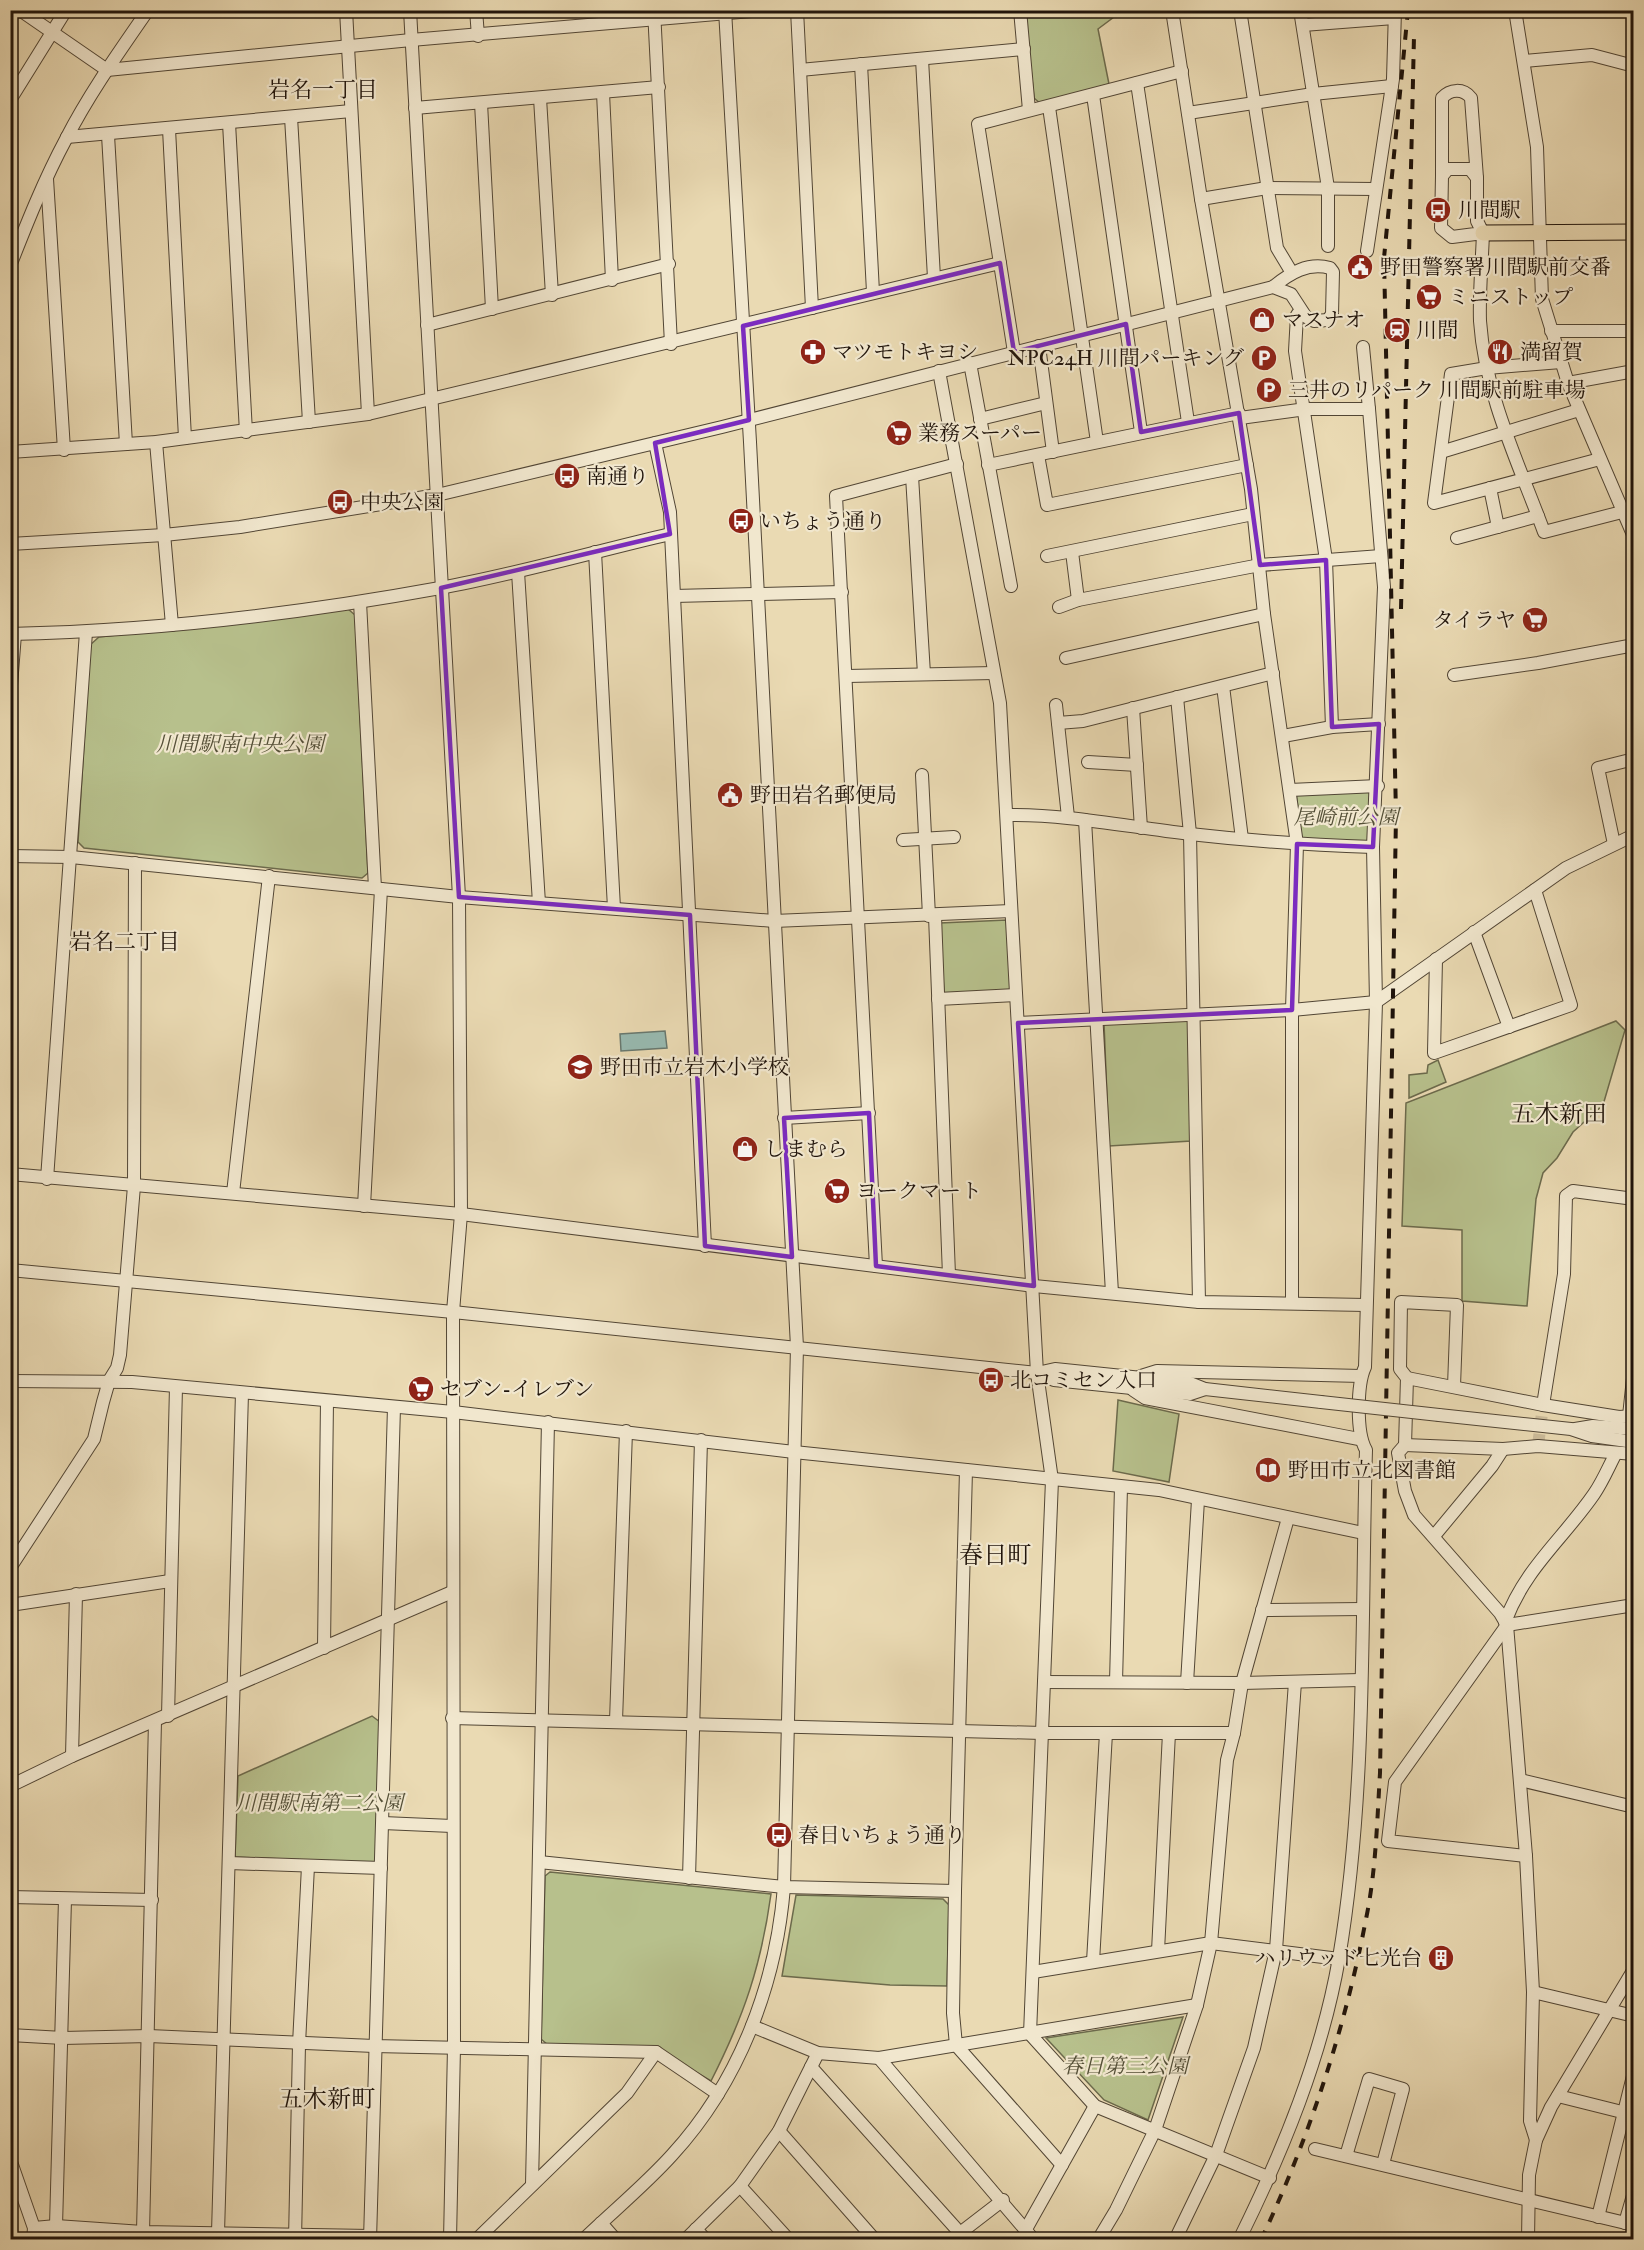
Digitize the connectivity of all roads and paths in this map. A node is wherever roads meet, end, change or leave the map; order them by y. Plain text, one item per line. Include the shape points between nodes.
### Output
1 (20, 10) edge
2 (66, 10) edge
3 (148, 10) edge
4 (346, 10) edge
5 (410, 10) edge
6 (476, 10) edge
7 (764, 10) edge
8 (797, 10) edge
9 (1020, 10) edge
10 (1172, 10) edge
11 (1240, 10) edge
12 (1300, 10) edge
13 (1515, 10) edge
14 (725, 12) edge
15 (1394, 14) edge
16 (655, 15) edge
17 (1303, 25) junction
18 (52, 32) junction
19 (478, 36) junction
20 (411, 40) junction
21 (349, 47) junction
22 (1024, 50) junction
23 (922, 59) junction
24 (1524, 61) junction
25 (861, 64) junction
26 (1634, 66) edge
27 (107, 70) junction
28 (800, 70) junction
29 (1182, 71) junction
30 (1137, 83) junction
31 (1392, 86) junction
32 (659, 87) junction
33 (603, 93) junction
34 (1313, 94) junction
35 (1093, 95) junction
36 (540, 98) junction
37 (10, 100) edge
38 (1254, 102) junction
39 (481, 103) junction
40 (1049, 107) junction
41 (415, 108) junction
42 (1029, 110) junction
43 (351, 111) junction
44 (1188, 113) junction
45 (291, 117) junction
46 (229, 123) junction
47 (169, 129) junction
48 (108, 135) junction
49 (67, 136) junction
50 (1442, 176) junction
51 (47, 178) junction
52 (1477, 178) junction
53 (1267, 188) junction
54 (1328, 188) junction
55 (1375, 189) junction
56 (1201, 199) junction
57 (1476, 230) junction
58 (1541, 232) junction
59 (1634, 232) edge
60 (14, 245) edge
61 (1328, 246) dead end
62 (1367, 251) dead end
63 (1000, 263) junction
64 (669, 264) junction
65 (10, 266) edge
66 (1293, 273) junction
67 (934, 278) junction
68 (612, 280) junction
69 (1273, 287) junction
70 (873, 292) junction
71 (552, 295) junction
72 (1219, 300) junction
73 (812, 308) junction
74 (492, 309) junction
75 (1300, 311) junction
76 (1170, 312) junction
77 (1126, 324) junction
78 (427, 325) junction
79 (743, 326) junction
80 (1551, 331) junction
81 (1634, 331) edge
82 (1082, 335) junction
83 (671, 344) junction
84 (1039, 346) junction
85 (1364, 347) dead end
86 (1014, 352) junction
87 (1561, 362) junction
88 (970, 363) junction
89 (1487, 368) junction
90 (939, 371) junction
91 (1634, 371) edge
92 (1568, 383) junction
93 (433, 401) junction
94 (1046, 403) junction
95 (1306, 409) junction
96 (1370, 410) junction
97 (1579, 410) junction
98 (368, 414) junction
99 (1239, 416) junction
100 (980, 419) junction
101 (749, 420) junction
102 (309, 422) junction
103 (1188, 423) junction
104 (246, 432) junction
105 (1142, 432) junction
106 (1507, 433) junction
107 (185, 438) junction
108 (156, 442) junction
109 (655, 442) junction
110 (1097, 442) junction
111 (126, 444) junction
112 (64, 450) junction
113 (10, 452) edge
114 (1053, 452) junction
115 (1441, 452) junction
116 (1038, 455) junction
117 (1600, 459) junction
118 (957, 464) junction
119 (988, 465) junction
120 (1247, 465) junction
121 (912, 476) junction
122 (1524, 479) junction
123 (1490, 488) junction
124 (437, 495) junction
125 (1622, 512) junction
126 (1253, 514) junction
127 (1538, 516) junction
128 (1498, 527) junction
129 (670, 534) junction
130 (164, 535) junction
131 (1634, 537) edge
132 (1457, 538) dead end
133 (10, 544) edge
134 (595, 552) junction
135 (1072, 552) junction
136 (1047, 556) dead end
137 (1381, 556) junction
138 (1326, 560) junction
139 (1260, 566) junction
140 (518, 572) junction
141 (1011, 586) dead end
142 (441, 588) junction
143 (842, 592) junction
144 (757, 594) junction
145 (674, 596) junction
146 (1078, 600) junction
147 (360, 602) junction
148 (1059, 608) dead end
149 (1264, 614) junction
150 (172, 625) junction
151 (86, 632) junction
152 (13, 634) edge
153 (1634, 645) edge
154 (1066, 658) dead end
155 (994, 673) junction
156 (1273, 673) junction
157 (924, 674) junction
158 (1454, 675) dead end
159 (847, 676) junction
160 (1223, 686) junction
161 (1177, 697) junction
162 (10, 699) edge
163 (1056, 705) dead end
164 (1133, 708) junction
165 (1058, 723) junction
166 (1379, 724) junction
167 (1332, 727) junction
168 (1283, 736) junction
169 (1634, 759) edge
170 (1088, 762) dead end
171 (1137, 765) junction
172 (922, 775) dead end
173 (1378, 786) junction
174 (1290, 790) junction
175 (1006, 815) junction
176 (1068, 817) junction
177 (1085, 820) junction
178 (1141, 828) junction
179 (1190, 834) junction
180 (1634, 836) edge
181 (954, 837) dead end
182 (925, 839) junction
183 (1242, 839) junction
184 (903, 840) dead end
185 (1297, 844) junction
186 (1614, 844) junction
187 (1373, 847) junction
188 (10, 856) edge
189 (71, 857) junction
190 (135, 863) junction
191 (269, 876) junction
192 (378, 889) junction
193 (1535, 890) junction
194 (459, 897) junction
195 (539, 903) junction
196 (614, 908) junction
197 (1011, 911) junction
198 (690, 915) junction
199 (932, 916) junction
200 (859, 918) junction
201 (774, 921) junction
202 (1474, 932) junction
203 (1436, 959) junction
204 (1016, 995) junction
205 (938, 999) junction
206 (1376, 1002) junction
207 (1292, 1010) junction
208 (1194, 1014) junction
209 (1097, 1020) junction
210 (1018, 1023) junction
211 (1509, 1027) junction
212 (869, 1113) junction
213 (784, 1118) junction
214 (10, 1174) edge
215 (47, 1179) junction
216 (134, 1186) junction
217 (233, 1193) junction
218 (1634, 1199) edge
219 (364, 1206) junction
220 (461, 1214) junction
221 (705, 1246) junction
222 (792, 1257) junction
223 (876, 1266) junction
224 (10, 1270) edge
225 (949, 1275) junction
226 (126, 1281) junction
227 (1034, 1286) junction
228 (1112, 1293) junction
229 (1199, 1302) junction
230 (1292, 1303) junction
231 (1366, 1305) junction
232 (453, 1312) junction
233 (797, 1347) junction
234 (1634, 1369) edge
235 (1037, 1373) junction
236 (1361, 1376) junction
237 (1407, 1378) junction
238 (10, 1381) edge
239 (109, 1381) junction
240 (1132, 1383) junction
241 (1454, 1386) junction
242 (176, 1387) junction
243 (242, 1393) junction
244 (327, 1401) junction
245 (1543, 1405) junction
246 (394, 1407) junction
247 (453, 1412) junction
248 (1631, 1416) edge
249 (548, 1422) junction
250 (1571, 1429) junction
251 (1634, 1429) edge
252 (626, 1431) junction
253 (1359, 1439) junction
254 (701, 1440) junction
255 (1634, 1442) edge
256 (1405, 1445) junction
257 (1503, 1449) junction
258 (794, 1452) junction
259 (1616, 1453) junction
260 (1634, 1454) edge
261 (966, 1470) junction
262 (1052, 1480) junction
263 (1121, 1487) junction
264 (1198, 1500) junction
265 (1288, 1518) junction
266 (1363, 1533) junction
267 (1434, 1536) junction
268 (10, 1568) edge
269 (170, 1581) junction
270 (452, 1593) junction
271 (76, 1594) junction
272 (10, 1605) edge
273 (1634, 1605) edge
274 (1262, 1610) junction
275 (1362, 1610) junction
276 (388, 1619) junction
277 (1506, 1623) junction
278 (324, 1648) junction
279 (1360, 1680) junction
280 (1044, 1682) junction
281 (1116, 1682) junction
282 (1294, 1682) junction
283 (1187, 1683) junction
284 (1242, 1683) junction
285 (234, 1688) junction
286 (168, 1716) junction
287 (452, 1718) junction
288 (155, 1721) junction
289 (541, 1721) junction
290 (616, 1722) junction
291 (693, 1723) junction
292 (788, 1726) junction
293 (959, 1731) junction
294 (1042, 1733) junction
295 (1106, 1733) junction
296 (1169, 1733) junction
297 (1234, 1733) junction
298 (72, 1756) junction
299 (1520, 1780) junction
300 (10, 1786) edge
301 (1634, 1807) edge
302 (383, 1823) junction
303 (452, 1826) junction
304 (1526, 1856) junction
305 (539, 1862) junction
306 (229, 1863) junction
307 (308, 1866) junction
308 (381, 1868) junction
309 (689, 1878) junction
310 (784, 1887) junction
311 (955, 1891) junction
312 (10, 1897) edge
313 (64, 1899) junction
314 (152, 1900) junction
315 (1211, 1943) junction
316 (1276, 1950) junction
317 (1158, 1951) junction
318 (1339, 1959) junction
319 (1093, 1962) junction
320 (1634, 1969) edge
321 (1033, 1972) junction
322 (1533, 1992) junction
323 (1197, 2005) junction
324 (1610, 2010) junction
325 (1634, 2016) edge
326 (752, 2026) junction
327 (1030, 2034) junction
328 (10, 2035) edge
329 (149, 2036) junction
330 (63, 2038) junction
331 (225, 2041) junction
332 (299, 2044) junction
333 (956, 2045) junction
334 (374, 2046) junction
335 (454, 2047) junction
336 (534, 2049) junction
337 (656, 2052) junction
338 (818, 2053) junction
339 (879, 2058) junction
340 (811, 2067) junction
341 (1634, 2072) edge
342 (718, 2094) junction
343 (1558, 2096) junction
344 (1530, 2100) junction
345 (1095, 2106) junction
346 (1549, 2112) junction
347 (1628, 2114) edge
348 (1155, 2130) junction
349 (779, 2132) junction
350 (1536, 2140) junction
351 (1315, 2149) dead end
352 (1216, 2155) junction
353 (1346, 2156) junction
354 (10, 2159) edge
355 (1383, 2164) junction
356 (1062, 2165) junction
357 (1270, 2178) junction
358 (532, 2185) junction
359 (740, 2186) junction
360 (1634, 2192) edge
361 (1528, 2199) junction
362 (1003, 2200) junction
363 (1598, 2217) junction
364 (601, 2223) junction
365 (1629, 2224) edge
366 (56, 2226) junction
367 (696, 2229) junction
368 (143, 2232) junction
369 (218, 2233) junction
370 (33, 2234) edge
371 (1030, 2234) edge
372 (191, 2236) edge
373 (956, 2236) edge
374 (295, 2237) edge
375 (370, 2238) edge
376 (450, 2240) edge
377 (476, 2240) edge
378 (583, 2240) edge
379 (616, 2240) edge
380 (685, 2240) edge
381 (706, 2240) edge
382 (789, 2240) edge
383 (875, 2240) edge
384 (1098, 2240) edge
385 (1175, 2240) edge
386 (1239, 2240) edge
387 (1528, 2240) edge

1 - 18 street
2 - 18 street
3 - 27 street
4 - 21 street
5 - 20 street
6 - 19 street
7 - 14 street
8 - 28 street
9 - 22 street
10 - 29 street
11 - 38 street
12 - 17 street
13 - 24 street
14 - 16 street
14 - 79 street
15 - 17 street
15 - 31 street
16 - 19 street
16 - 32 street
17 - 34 street
18 - 27 street
18 - 37 street
19 - 20 street
20 - 21 street
20 - 41 street
21 - 27 street
21 - 43 street
22 - 23 street
22 - 42 street
23 - 25 street
23 - 67 street
24 - 26 street via 1592,55
24 - 58 street via 1536,134
25 - 28 street
25 - 70 street
27 - 49 street
28 - 73 street
29 - 30 street
29 - 44 street
30 - 35 street
30 - 76 street
31 - 34 street
31 - 55 street
32 - 33 street
32 - 64 street
33 - 36 street
33 - 68 street
34 - 38 street
34 - 54 street
35 - 40 street
35 - 77 street
36 - 39 street
36 - 71 street
38 - 44 street
38 - 53 street
39 - 41 street
39 - 74 street
40 - 42 street
40 - 82 street
41 - 78 street
42 - 63 street via 978,124
43 - 45 street
43 - 98 street
44 - 56 street
45 - 46 street
45 - 102 street
46 - 47 street
46 - 104 street
47 - 48 street
47 - 107 street
48 - 49 street
48 - 111 street
49 - 51 street
50 - 52 street via 1448,169 1470,168
50 - 52 street via 1442,98 1450,91 1461,91 1471,98
50 - 57 street via 1441,228 1452,237
51 - 60 street
51 - 112 street
52 - 57 street
53 - 54 street
53 - 56 street
53 - 66 street via 1277,248
54 - 55 street
54 - 61 street
55 - 62 street
56 - 72 street
57 - 58 main road
57 - 89 street via 1480,321
58 - 59 main road
58 - 80 street via 1542,298
60 - 65 street
63 - 67 street
63 - 86 street
64 - 68 street
64 - 83 street
66 - 69 street
66 - 75 street via 1316,266 1333,272 1332,314 1328,320 1314,321
67 - 70 street
68 - 71 street
69 - 72 street
69 - 75 street via 1291,294
70 - 73 street
71 - 74 street
72 - 76 street
72 - 99 street
73 - 79 street
74 - 78 street
75 - 95 street via 1295,351
76 - 77 street
76 - 103 street
77 - 82 street
77 - 105 street
78 - 93 street
79 - 83 street
79 - 101 street
80 - 81 street
80 - 87 street
82 - 84 street
82 - 110 street
83 - 93 street
84 - 86 street
84 - 94 street
85 - 96 street
86 - 88 street
87 - 89 street
87 - 92 street
88 - 90 street
88 - 100 street
89 - 106 street
89 - 115 street via 1451,374
90 - 101 street
90 - 118 street
91 - 92 street
92 - 97 street
93 - 98 street
93 - 124 street
94 - 100 street
94 - 114 street
95 - 96 street
95 - 99 street
95 - 138 street
96 - 137 street
97 - 106 street
97 - 117 street
98 - 102 street
99 - 103 street
99 - 120 street
100 - 119 street
101 - 109 street
101 - 144 street
102 - 104 street
103 - 105 street
104 - 107 street
105 - 110 street
106 - 115 street
106 - 122 street
107 - 108 street
108 - 111 street
108 - 130 street
109 - 124 street
109 - 129 street via 667,496
110 - 114 street
111 - 112 street
112 - 113 street
114 - 116 street
115 - 123 street via 1434,503
116 - 119 street
116 - 120 street via 1047,505
117 - 122 street
117 - 125 street
118 - 121 street
118 - 155 street
119 - 141 street
120 - 126 street
121 - 143 street via 836,496
121 - 157 street
122 - 123 street
122 - 127 street
123 - 128 street
124 - 130 street via 336,513
124 - 142 street
125 - 127 street via 1544,532
125 - 131 street
126 - 135 street
126 - 139 street
127 - 128 street
128 - 132 street
129 - 134 street
129 - 145 street
130 - 133 street
130 - 150 street
134 - 140 street
134 - 196 street
135 - 136 street
135 - 146 street
137 - 138 street
137 - 166 street via 1384,588
138 - 139 street
138 - 167 street
139 - 146 street
139 - 149 street
140 - 142 street
140 - 195 street
142 - 147 street
142 - 194 street
143 - 144 street
143 - 159 street
144 - 145 street
144 - 201 street
145 - 198 street
146 - 148 street
147 - 150 street
147 - 192 street
149 - 154 street
149 - 156 street
150 - 151 street
151 - 152 street
151 - 189 street
152 - 162 street
153 - 158 street
155 - 157 street
155 - 175 street
156 - 160 street
156 - 168 street
157 - 159 street
159 - 200 street
160 - 161 street
160 - 183 street
161 - 164 street
161 - 179 street
163 - 165 street
164 - 165 street
164 - 171 street
165 - 176 street
166 - 167 street
166 - 173 street
167 - 168 street
168 - 174 street
169 - 186 street via 1598,768
170 - 171 street
171 - 178 street
172 - 182 street
173 - 174 street
173 - 187 street
174 - 185 street
175 - 176 street
175 - 197 street
176 - 177 street
177 - 178 street
177 - 209 street
178 - 179 street
179 - 183 street
179 - 208 street
180 - 186 street
181 - 182 street
182 - 184 street
182 - 199 street
183 - 185 street
185 - 187 street
185 - 207 street
186 - 193 street via 1566,868
187 - 206 street
188 - 189 street
189 - 190 street
189 - 215 street
190 - 191 street
190 - 216 street
191 - 192 street
191 - 217 street
192 - 194 street
192 - 219 street
193 - 202 street
193 - 211 street via 1571,1005
194 - 195 street
194 - 220 street
195 - 196 street
196 - 198 street
197 - 199 street
197 - 204 street
198 - 201 street
198 - 221 street
199 - 200 street
199 - 205 street
200 - 201 street
200 - 212 street
201 - 213 street
202 - 203 street
202 - 211 street
203 - 206 street
203 - 211 street via 1434,1053
204 - 205 street
204 - 210 street
205 - 225 street
206 - 207 street
206 - 231 street
207 - 208 street
207 - 230 street
208 - 209 street
208 - 229 street
209 - 210 street
209 - 228 street
210 - 227 street
212 - 213 street
212 - 223 street
213 - 222 street
214 - 215 street
215 - 216 street
216 - 217 street
216 - 226 street
217 - 219 street
218 - 245 street via 1573,1191 1566,1196 1564,1274
219 - 220 street
220 - 221 street
220 - 232 street
221 - 222 street
222 - 223 street
222 - 233 street
223 - 225 street
224 - 226 street
225 - 227 street
226 - 232 street
226 - 239 street via 120,1355
227 - 228 street
227 - 235 street
228 - 229 street
229 - 230 street
230 - 231 street
231 - 236 street via 1365,1367
232 - 233 street
232 - 247 street
233 - 235 street
233 - 258 street
234 - 248 street
235 - 240 street via 1055,1369
235 - 262 street
236 - 240 street via 1157,1371
236 - 253 street
237 - 241 street
237 - 241 street via 1400,1369 1401,1302 1457,1305
237 - 256 street
238 - 239 street
239 - 242 street
239 - 268 street via 94,1439
240 - 250 street, bridge via 1190,1383 1205,1389
240 - 253 street via 1145,1398
241 - 245 street
242 - 243 street
242 - 269 street
243 - 244 street
243 - 285 street
244 - 246 street
244 - 278 street
245 - 248 street
246 - 247 street
246 - 276 street
247 - 249 street
247 - 270 street
249 - 252 street
249 - 289 street
250 - 251 street
250 - 255 street
252 - 254 street
252 - 290 street
253 - 266 street via 1365,1450
254 - 258 street
254 - 291 street
256 - 257 street
256 - 267 street via 1398,1453 1405,1491 1414,1515
257 - 259 street via 1538,1446
257 - 267 street
258 - 261 street
258 - 292 street
259 - 260 street
259 - 277 street via 1595,1493 1514,1596
261 - 262 street
261 - 293 street
262 - 263 street
262 - 280 street
263 - 264 street via 1159,1490
263 - 281 street
264 - 265 street
264 - 283 street
265 - 266 street
265 - 274 street
266 - 275 street
267 - 277 street
269 - 271 street
269 - 286 street
270 - 276 street
270 - 287 street
271 - 272 street
271 - 298 street
273 - 277 street
274 - 275 street
274 - 284 street
275 - 279 street
276 - 278 street
276 - 302 street
277 - 299 street
277 - 304 street via 1395,1782 1388,1841
278 - 285 street
279 - 282 street
279 - 318 street via 1356,1825
280 - 281 street
280 - 294 street
281 - 283 street
282 - 284 street
282 - 316 street
283 - 284 street
284 - 297 street
285 - 286 street
285 - 306 street
286 - 288 street
287 - 289 street
287 - 303 street
288 - 298 street
288 - 314 street
289 - 290 street
289 - 305 street
290 - 291 street
291 - 292 street
291 - 309 street
292 - 293 street
292 - 310 street
293 - 294 street
293 - 311 street
294 - 295 street
294 - 321 street
295 - 296 street
295 - 319 street
296 - 297 street
296 - 317 street
297 - 315 street via 1227,1760
298 - 300 street
299 - 301 street
299 - 304 street
302 - 303 street
302 - 308 street
303 - 335 street
304 - 322 street
305 - 309 street
305 - 336 street
306 - 307 street
306 - 331 street
307 - 308 street
307 - 332 street
308 - 334 street
309 - 310 street
310 - 311 street
310 - 326 street via 775,1955
311 - 333 street
312 - 313 street
313 - 314 street
313 - 330 street
314 - 329 street
315 - 316 street
315 - 317 street
315 - 323 street
316 - 318 street
316 - 352 street via 1254,2048
317 - 319 street
318 - 357 street via 1309,2072
319 - 321 street
320 - 324 street
321 - 327 street
322 - 324 street
322 - 344 street
323 - 327 street
323 - 348 street
324 - 325 street
324 - 343 street
326 - 338 street
326 - 342 street
327 - 333 street
327 - 345 street
328 - 330 street
329 - 330 street
329 - 331 street
329 - 368 street
330 - 366 street
331 - 332 street
331 - 369 street
332 - 334 street
332 - 374 street
333 - 339 street
333 - 356 street
334 - 335 street
334 - 375 street
335 - 336 street
335 - 376 street
336 - 337 street
336 - 358 street
337 - 342 street
337 - 358 street via 627,2093
338 - 339 street
338 - 340 street
339 - 362 street
340 - 349 street
340 - 373 street
341 - 347 street
342 - 364 street via 672,2155
343 - 346 street
343 - 347 street
344 - 346 street
344 - 350 street via 1530,2121
345 - 348 street
345 - 356 street
346 - 350 street
347 - 363 street
348 - 352 street
348 - 384 street
349 - 359 street
349 - 383 street
350 - 361 street
351 - 353 street
352 - 357 street
352 - 385 street
353 - 355 street
353 - 355 street via 1369,2079 1403,2089
354 - 370 street
355 - 361 street
356 - 371 street
357 - 386 street
358 - 377 street
359 - 367 street
359 - 382 street
360 - 365 street
361 - 363 street
361 - 387 street
362 - 371 street
362 - 373 street
363 - 365 street
364 - 378 street
364 - 379 street
366 - 368 street
366 - 370 street
367 - 380 street
367 - 381 street
368 - 372 street
369 - 372 street
369 - 374 street
374 - 375 street

